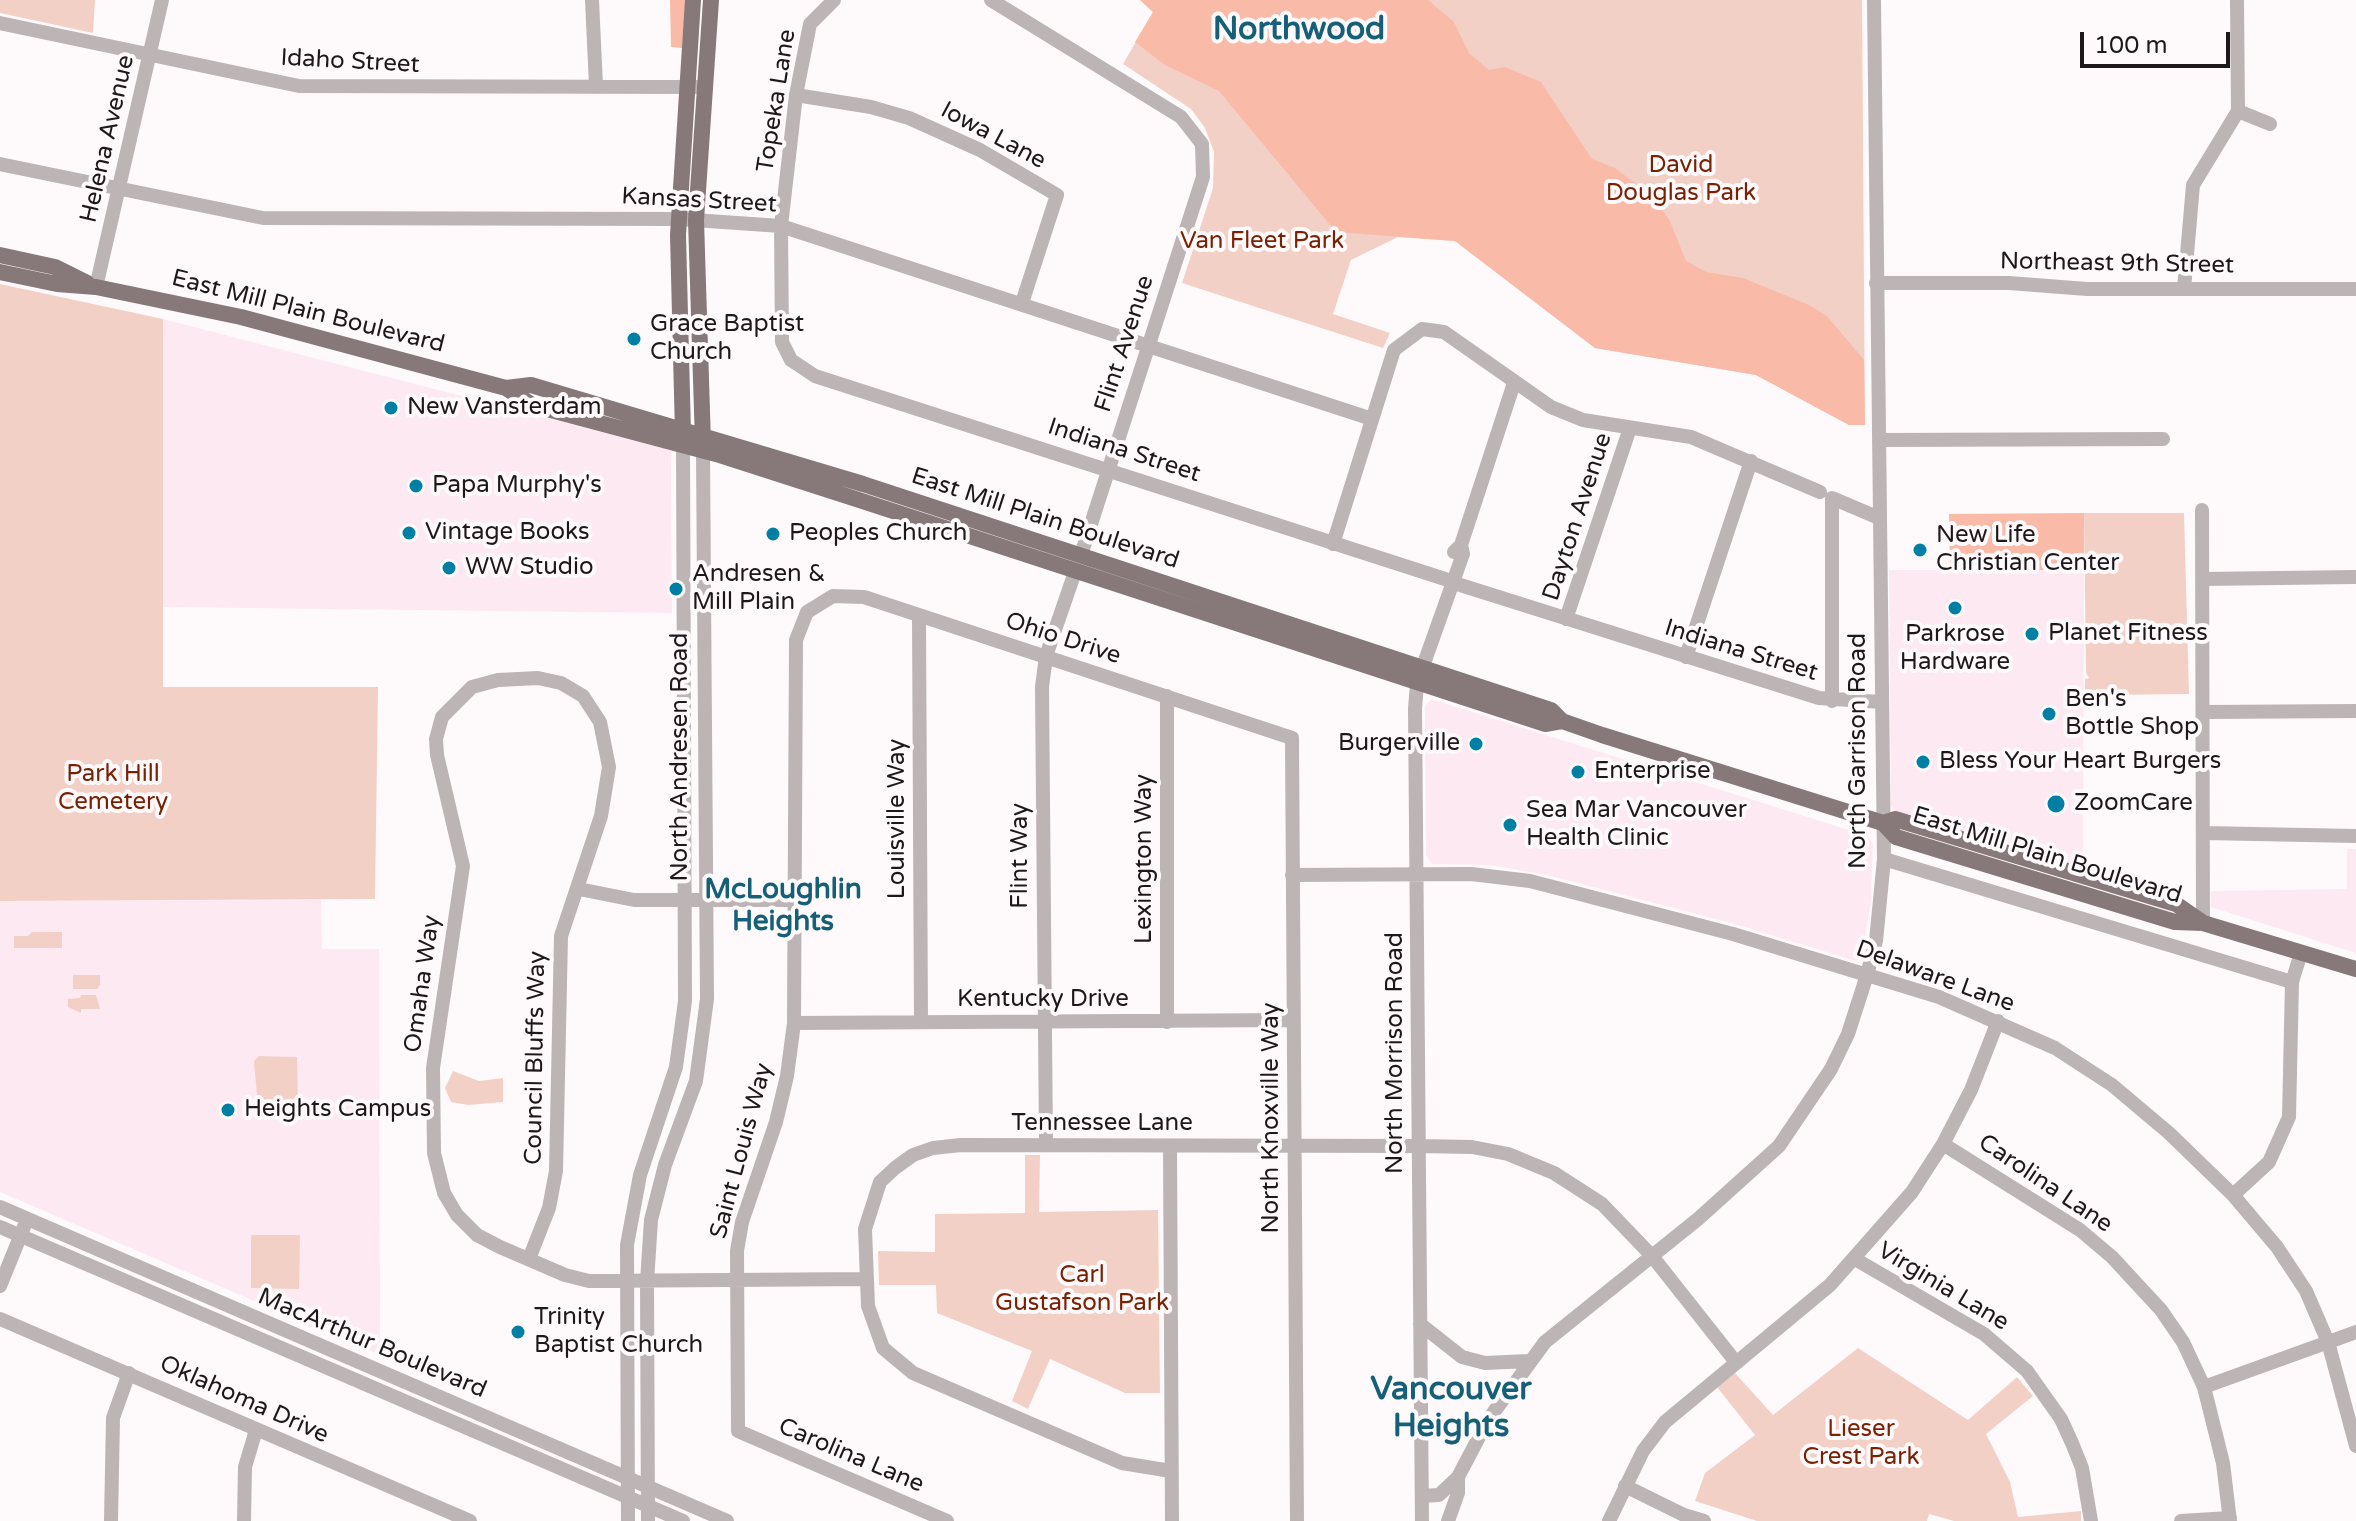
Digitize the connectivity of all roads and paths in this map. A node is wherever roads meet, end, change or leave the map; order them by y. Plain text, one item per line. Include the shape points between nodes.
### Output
1 (162, 0) edge
2 (592, 0) edge
3 (693, 0) edge
4 (711, 0) edge
5 (834, 0) edge
6 (991, 0) edge
7 (1874, 0) edge
8 (2237, 0) edge
9 (0, 23) edge
10 (150, 55) junction
11 (596, 86) junction
12 (687, 86) junction
13 (704, 87) junction
14 (796, 95) junction
15 (2238, 111) junction
16 (2270, 124) dead end
17 (0, 164) edge
18 (119, 191) junction
19 (688, 220) junction
20 (781, 226) junction
21 (0, 255) edge
22 (0, 272) edge
23 (1876, 283) junction
24 (96, 287) junction
25 (2184, 289) junction
26 (2356, 289) edge
27 (1022, 303) junction
28 (1148, 345) junction
29 (791, 360) joint
30 (1514, 383) junction
31 (506, 388) junction
32 (1372, 419) junction
33 (683, 428) junction
34 (1630, 428) junction
35 (704, 434) junction
36 (2163, 439) dead end
37 (1879, 440) junction
38 (683, 448) junction
39 (703, 452) junction
40 (1751, 461) junction
41 (1108, 469) junction
42 (1826, 495) junction
43 (2202, 510) dead end
44 (1879, 518) junction
45 (1333, 544) junction
46 (1078, 564) junction
47 (2356, 577) edge
48 (2202, 579) junction
49 (1449, 581) junction
50 (819, 602) joint
51 (919, 616) junction
52 (1566, 619) junction
53 (1046, 656) junction
54 (1686, 657) junction
55 (1419, 675) junction
56 (472, 687) joint
57 (1167, 696) junction
58 (1832, 701) junction
59 (1881, 702) junction
60 (2356, 711) edge
61 (2204, 712) junction
62 (1292, 738) joint
63 (1883, 823) junction
64 (2204, 833) junction
65 (2356, 836) edge
66 (1884, 859) junction
67 (1417, 874) junction
68 (1292, 875) junction
69 (579, 889) junction
70 (685, 900) junction
71 (705, 900) junction
72 (794, 900) junction
73 (2203, 923) junction
74 (2301, 953) junction
75 (2356, 969) edge
76 (1867, 975) junction
77 (2292, 982) junction
78 (1293, 1020) junction
79 (1998, 1021) junction
80 (921, 1022) junction
81 (1044, 1022) junction
82 (1167, 1022) junction
83 (794, 1023) junction
84 (1943, 1144) junction
85 (1046, 1145) junction
86 (1170, 1146) junction
87 (1419, 1146) junction
88 (1293, 1147) junction
89 (2233, 1195) junction
90 (0, 1207) edge
91 (27, 1219) junction
92 (0, 1227) edge
93 (21, 1236) junction
94 (1652, 1256) junction
95 (529, 1259) junction
96 (1855, 1259) junction
97 (865, 1279) junction
98 (626, 1282) junction
99 (647, 1282) junction
100 (736, 1282) junction
101 (0, 1286) edge
102 (0, 1319) edge
103 (1420, 1324) junction
104 (2356, 1332) edge
105 (2328, 1342) junction
106 (1528, 1361) junction
107 (1735, 1361) junction
108 (129, 1373) junction
109 (2204, 1387) junction
110 (256, 1430) junction
111 (738, 1431) joint
112 (2356, 1446) edge
113 (1171, 1471) junction
114 (1458, 1477) junction
115 (627, 1478) junction
116 (1625, 1486) junction
117 (648, 1487) junction
118 (1422, 1496) junction
119 (627, 1497) junction
120 (648, 1513) edge
121 (2230, 1519) edge
122 (111, 1521) edge
123 (244, 1521) edge
124 (470, 1521) edge
125 (628, 1521) edge
126 (683, 1521) edge
127 (727, 1521) edge
128 (947, 1521) edge
129 (1172, 1521) edge
130 (1297, 1521) edge
131 (1422, 1521) edge
132 (1448, 1521) edge
133 (1609, 1521) edge
134 (1704, 1521) edge
135 (2091, 1521) edge
136 (2181, 1521) edge

1 - 10 street, Helena Avenue
2 - 11 street
3 - 12 main road, North Andresen Road
4 - 13 main road, North Andresen Road
5 - 14 street, Topeka Lane via 810,24
6 - 28 street, Flint Avenue via 1181,117 1202,144 1203,177
7 - 23 street, North Garrison Road
8 - 15 street
9 - 10 street, Idaho Street
10 - 11 street, Idaho Street via 299,86
10 - 18 street, Helena Avenue
11 - 12 street, Idaho Street
12 - 13 street, Idaho Street
12 - 19 main road, North Andresen Road
13 - 19 main road, North Andresen Road
14 - 20 street, Topeka Lane
14 - 27 street, Iowa Lane via 909,118 980,150 1057,195
15 - 16 street
15 - 25 street via 2193,185
17 - 18 street, Kansas Street
18 - 19 street, Kansas Street via 263,218
18 - 24 street, Helena Avenue
19 - 20 street, Kansas Street
19 - 33 main road, North Andresen Road
19 - 35 main road, North Andresen Road
20 - 27 street, Kansas Street
20 - 29 street, Topeka Lane via 782,342
21 - 24 main road, East Mill Plain Boulevard via 55,267
22 - 24 main road, East Mill Plain Boulevard
23 - 25 street, Northeast 9th Street
23 - 37 street, North Garrison Road
24 - 31 main road, East Mill Plain Boulevard via 268,323
25 - 26 street, Northeast 9th Street
27 - 28 street, Kansas Street
28 - 32 street, Kansas Street
28 - 41 street, Flint Avenue
29 - 41 street, Indiana Street via 815,376
30 - 32 street via 1444,332 1422,329 1394,350
30 - 34 street via 1583,420
30 - 49 street, North Morrison Road via 1461,545 1454,552
31 - 33 main road, East Mill Plain Boulevard via 531,385
31 - 38 main road, East Mill Plain Boulevard via 532,405
32 - 45 street
33 - 35 main road, East Mill Plain Boulevard
33 - 38 main road, North Andresen Road
34 - 40 street via 1691,437
34 - 52 street, Dayton Avenue
35 - 39 main road, North Andresen Road
35 - 46 main road, East Mill Plain Boulevard
36 - 37 street
37 - 44 street, North Garrison Road
38 - 39 main road, East Mill Plain Boulevard
38 - 70 street, North Andresen Road
39 - 46 main road, East Mill Plain Boulevard
39 - 71 street, North Andresen Road
40 - 42 street
40 - 54 street
41 - 45 street, Indiana Street
41 - 46 street, Flint Avenue
42 - 44 street
42 - 58 street
43 - 48 street
44 - 59 street, North Garrison Road
45 - 49 street, Indiana Street
46 - 53 street, Flint Way
46 - 55 main road, East Mill Plain Boulevard
47 - 48 street
48 - 61 street
49 - 52 street, Indiana Street
49 - 55 street, North Morrison Road via 1436,604 1440,612
50 - 51 street, Ohio Drive via 849,594
50 - 72 street, Saint Louis Way via 799,626 795,651
51 - 53 street, Ohio Drive
51 - 80 street, Louisville Way
52 - 54 street, Indiana Street
53 - 57 street, Ohio Drive
53 - 81 street, Flint Way
54 - 58 street, Indiana Street
55 - 63 main road, East Mill Plain Boulevard via 1551,710 1562,721
55 - 67 street, North Morrison Road
56 - 69 street, Council Bluffs Way via 538,678 561,683 583,696 600,722 609,767 606,794
56 - 95 street, Omaha Way via 442,717 436,739 463,866 433,1068 434,1153 444,1193 457,1215 477,1235
57 - 62 street, Ohio Drive
57 - 82 street, Lexington Way
58 - 59 street, Indiana Street
59 - 63 street, North Garrison Road
60 - 61 street
61 - 64 street
62 - 68 street, North Knoxville Way
63 - 66 street, North Garrison Road
63 - 73 main road, East Mill Plain Boulevard via 1895,819 2176,904
64 - 65 street
64 - 73 street
66 - 76 street, North Garrison Road
66 - 77 street
67 - 68 street, Delaware Lane
67 - 76 street, Delaware Lane via 1497,875 1533,882
67 - 87 street, North Morrison Road
68 - 78 street, North Knoxville Way
69 - 70 street via 634,900
69 - 95 street, Council Bluffs Way via 561,936 559,958 556,1171 549,1208
70 - 71 street
70 - 98 street, North Andresen Road via 682,1032 669,1094 632,1209
71 - 72 street
71 - 99 street, North Andresen Road via 704,1036 696,1081 651,1220
72 - 83 street, Saint Louis Way
73 - 74 main road, East Mill Plain Boulevard
74 - 75 main road, East Mill Plain Boulevard
74 - 77 street
76 - 79 street, Delaware Lane
76 - 94 street, North Garrison Road via 1831,1069 1779,1146
77 - 89 street via 2289,1117 2269,1162
78 - 82 street, Kentucky Drive
78 - 88 street, North Knoxville Way
79 - 84 street
79 - 89 street, Delaware Lane via 2055,1048 2112,1085
80 - 81 street, Kentucky Drive
80 - 83 street, Kentucky Drive
81 - 82 street, Kentucky Drive
81 - 85 street, Flint Way
83 - 100 street, Saint Louis Way via 776,1122 742,1222
84 - 96 street via 1912,1192
84 - 109 street, Carolina Lane via 2050,1208 2112,1257 2161,1310
85 - 86 street, Tennessee Lane
85 - 97 street, Tennessee Lane via 933,1148 895,1168 880,1182 872,1201 865,1229
86 - 88 street, Tennessee Lane
86 - 113 street
87 - 88 street, Tennessee Lane
87 - 94 street, Tennessee Lane via 1472,1147 1532,1162 1602,1204
87 - 103 street, North Morrison Road
88 - 130 street, North Knoxville Way
89 - 105 street, Delaware Lane via 2306,1291
90 - 91 street, MacArthur Boulevard
91 - 93 street
91 - 115 street, MacArthur Boulevard
92 - 93 street, MacArthur Boulevard
93 - 101 street
93 - 119 street, MacArthur Boulevard
94 - 106 street, North Garrison Road
94 - 107 street, Tennessee Lane
95 - 98 street, Omaha Way via 565,1275
96 - 107 street
96 - 135 street, Virginia Lane via 1984,1334 2027,1371 2067,1431 2082,1468
97 - 100 street, Omaha Way
97 - 113 street, Tennessee Lane via 883,1348 913,1373 1122,1463
98 - 99 street, Omaha Way
98 - 115 street, North Andresen Road
99 - 100 street, Omaha Way
99 - 117 street, North Andresen Road
100 - 111 street, Saint Louis Way
102 - 108 street, Oklahoma Drive
103 - 106 street via 1462,1357 1485,1363
103 - 118 street, North Morrison Road
104 - 105 street
105 - 109 street
105 - 112 street, Delaware Lane
106 - 114 street, North Garrison Road
107 - 116 street via 1665,1422
108 - 110 street, Oklahoma Drive
108 - 122 street via 118,1394 111,1431
109 - 121 street, Carolina Lane via 2217,1431
110 - 123 street via 245,1467
110 - 124 street, Oklahoma Drive
111 - 128 street, Carolina Lane
113 - 129 street
114 - 118 street via 1439,1495
114 - 132 street, North Garrison Road
115 - 117 street, MacArthur Boulevard
115 - 119 street, North Andresen Road
116 - 133 street
116 - 134 street
117 - 120 street, North Andresen Road
117 - 127 street, MacArthur Boulevard
118 - 131 street, North Morrison Road
119 - 120 street, MacArthur Boulevard
119 - 125 street, North Andresen Road
120 - 126 street, MacArthur Boulevard
121 - 136 street

